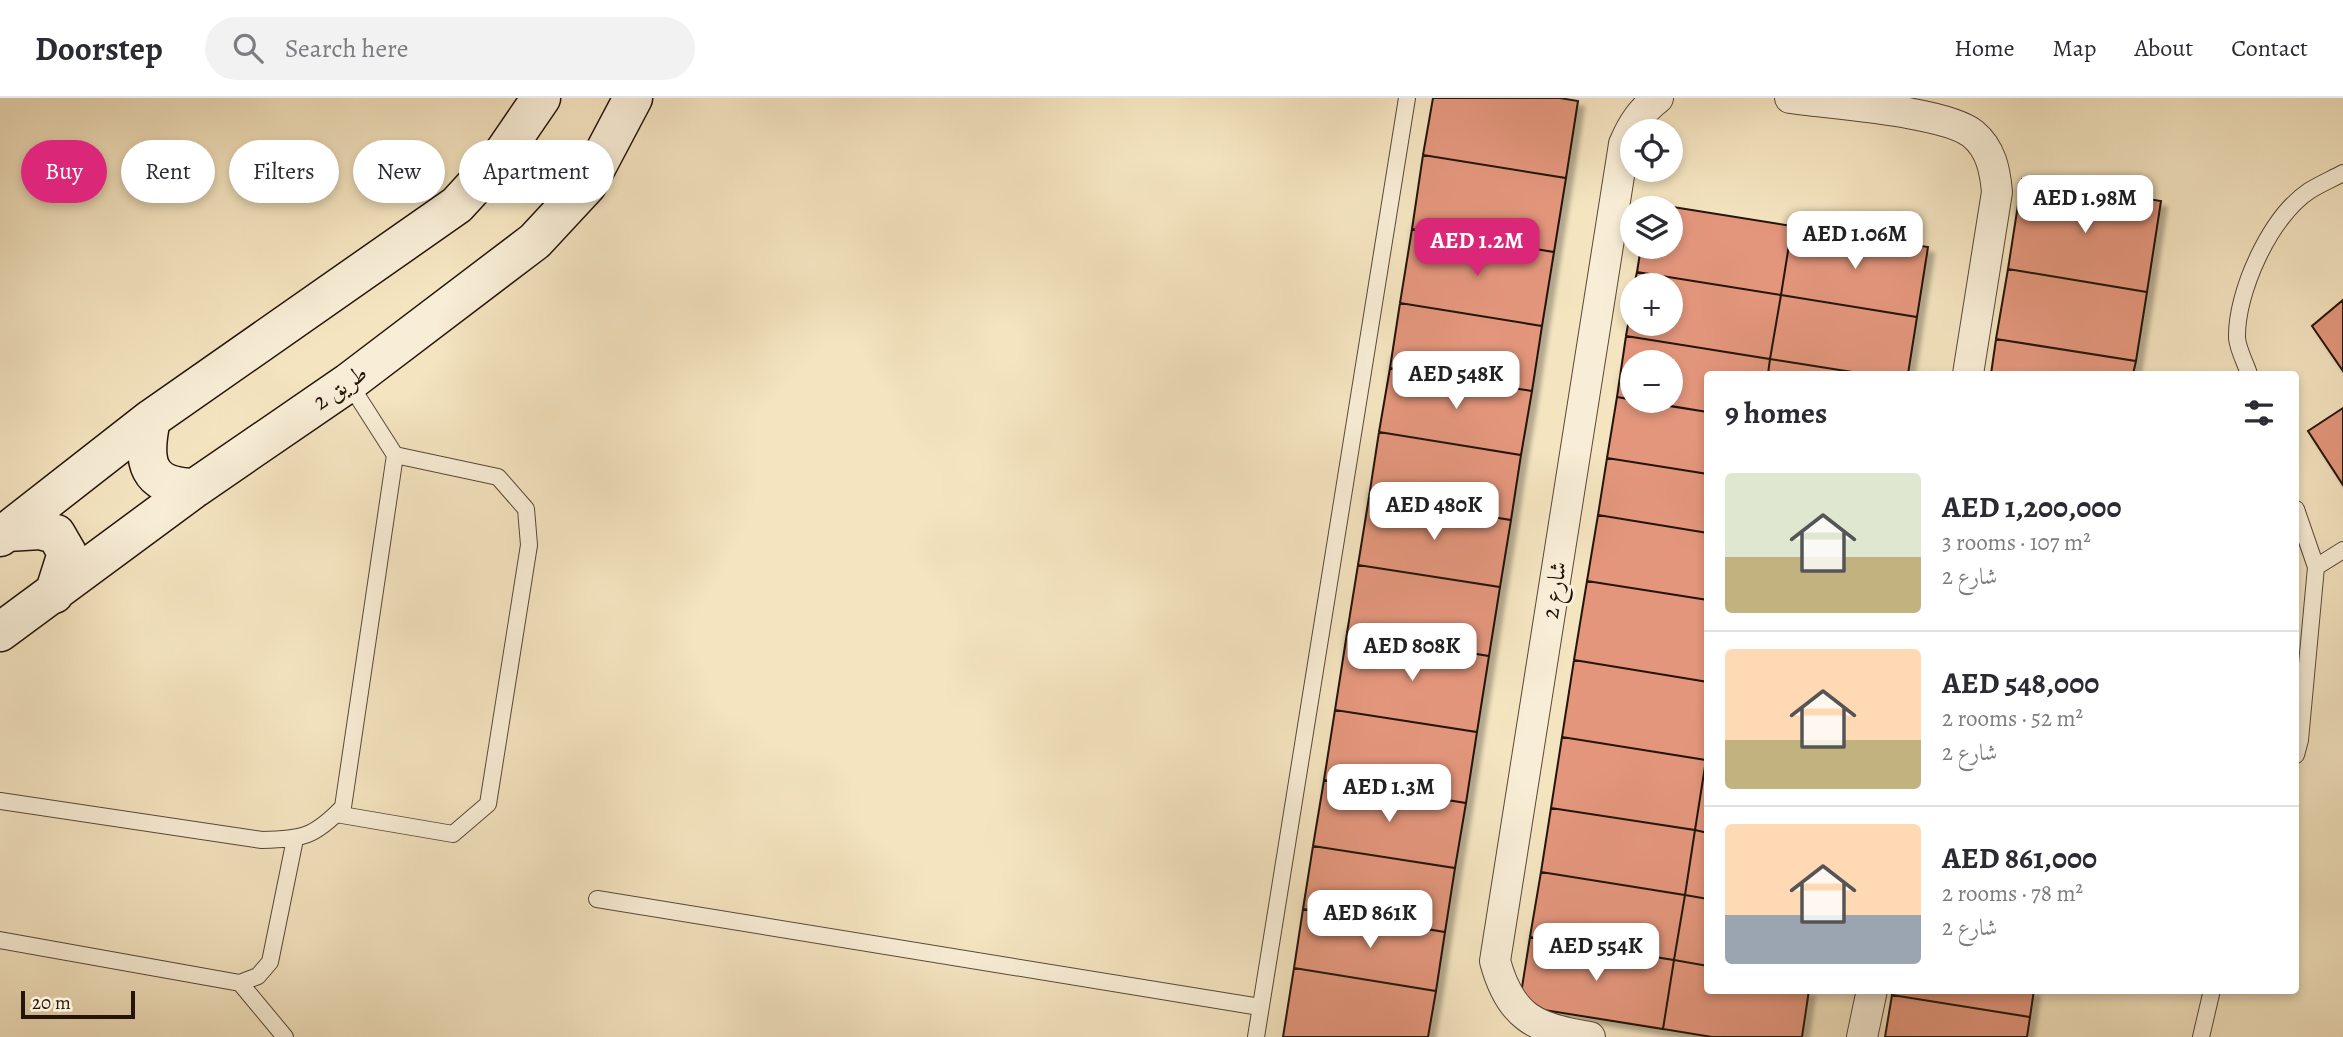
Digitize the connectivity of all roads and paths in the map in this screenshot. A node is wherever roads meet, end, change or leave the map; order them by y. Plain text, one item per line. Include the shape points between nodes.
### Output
1 (541, 98) edge
2 (633, 98) edge
3 (1407, 98) edge
4 (1658, 98) edge
5 (1810, 99) edge
6 (2343, 173) edge
7 (1968, 371) edge
8 (2248, 371) edge
9 (348, 383) junction
10 (151, 419) junction
11 (395, 455) junction
12 (195, 488) junction
13 (2299, 518) edge
14 (4, 535) edge
15 (2343, 550) edge
16 (2316, 567) junction
17 (54, 594) junction
18 (0, 632) edge
19 (2299, 744) edge
20 (0, 801) edge
21 (336, 814) junction
22 (295, 839) junction
23 (597, 899) dead end
24 (0, 940) edge
25 (240, 983) junction
26 (1871, 994) edge
27 (2211, 994) edge
28 (1260, 1007) junction
29 (285, 1037) edge
30 (1256, 1037) edge
31 (1590, 1037) edge
32 (1862, 1037) edge
33 (2201, 1037) edge

1 - 10 street via 500,158 457,205
2 - 9 street, طريق 2 via 587,185 536,241
3 - 28 lane
4 - 31 street, شارع 2 via 1645,108 1624,144 1495,961 1502,986 1519,1013 1552,1031
5 - 7 street via 1945,120 1971,132 1982,144 1995,168 1997,192
6 - 8 lane via 2308,191 2267,240 2243,293 2237,340
9 - 11 lane
9 - 12 street, طريق 2
10 - 12 street via 146,443 148,463 157,480 173,488
10 - 14 street
11 - 21 lane via 343,807
11 - 21 lane via 498,477 526,509 529,545 488,804 453,834
12 - 17 street, طريق 2
13 - 16 lane
14 - 17 street via 40,530 56,534 67,553
15 - 16 lane
16 - 19 lane
17 - 18 street, طريق 2
20 - 22 lane via 262,841
21 - 22 lane via 324,828
22 - 25 lane via 270,962 258,976
23 - 28 lane
24 - 25 lane
25 - 29 lane
26 - 32 street
27 - 33 lane
28 - 30 lane

